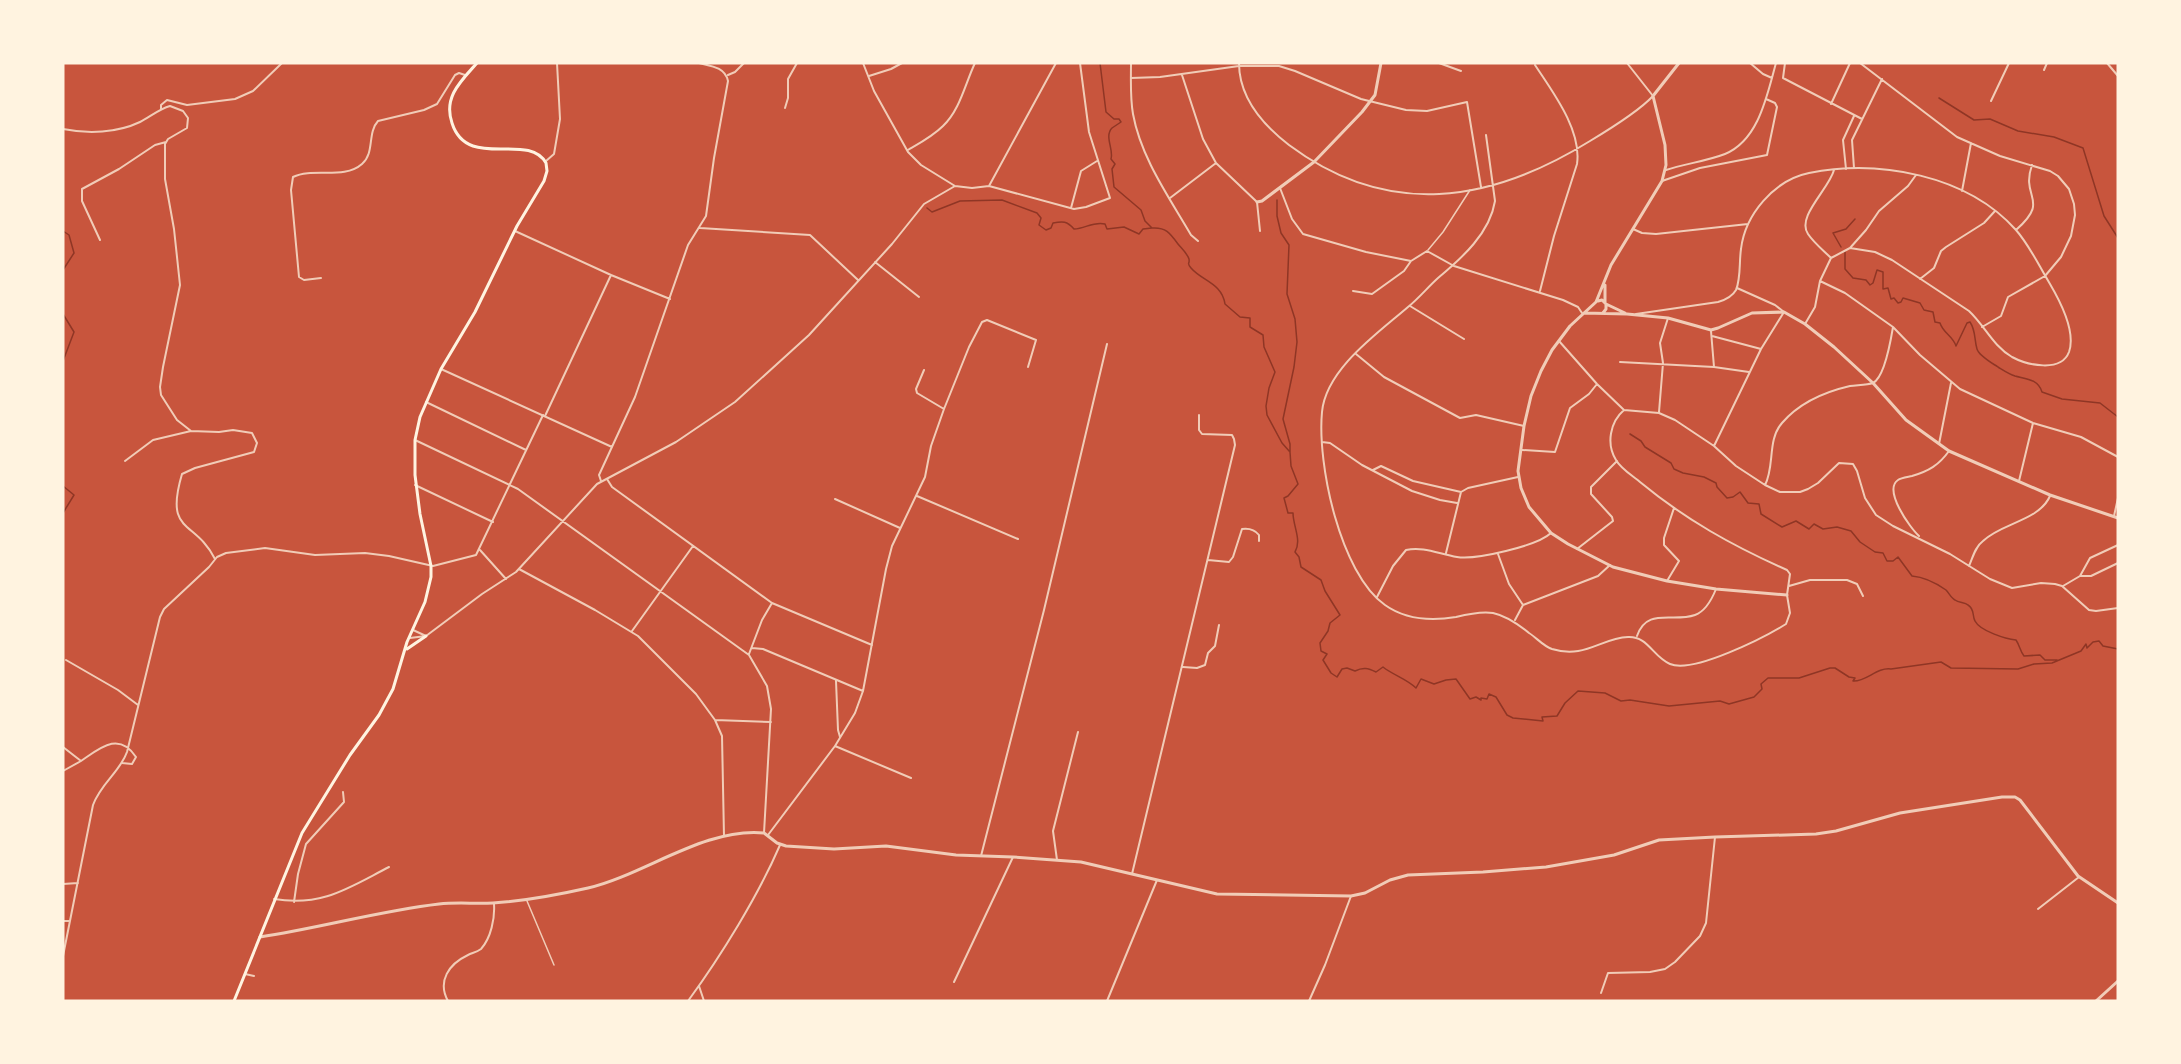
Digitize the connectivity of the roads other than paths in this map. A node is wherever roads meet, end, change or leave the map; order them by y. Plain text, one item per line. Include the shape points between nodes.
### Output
1 (282, 63) edge
2 (477, 63) edge
3 (557, 63) edge
4 (699, 63) edge
5 (744, 63) edge
6 (797, 63) edge
7 (862, 63) edge
8 (902, 63) edge
9 (975, 63) edge
10 (1056, 63) edge
11 (1080, 63) edge
12 (1131, 63) edge
13 (1381, 63) edge
14 (1439, 63) edge
15 (1627, 63) edge
16 (1679, 63) edge
17 (1750, 63) edge
18 (1776, 63) edge
19 (1785, 63) edge
20 (1851, 63) edge
21 (1860, 63) edge
22 (2010, 63) edge
23 (2048, 63) edge
24 (2106, 63) edge
25 (1535, 64) edge
26 (1239, 65) edge
27 (2044, 70) dead end
28 (1461, 71) dead end
29 (465, 75) junction
30 (727, 75) junction
31 (1182, 75) junction
32 (867, 76) junction
33 (2118, 76) edge
34 (1131, 78) junction
35 (1772, 78) junction
36 (1881, 79) junction
37 (1653, 96) junction
38 (1766, 99) junction
39 (1371, 101) junction
40 (1991, 101) dead end
41 (1831, 104) junction
42 (785, 108) dead end
43 (161, 110) junction
44 (1854, 116) junction
45 (1862, 119) junction
46 (63, 129) edge
47 (1486, 135) dead end
48 (166, 142) junction
49 (1971, 143) junction
50 (1577, 149) junction
51 (907, 151) junction
52 (546, 161) junction
53 (1097, 161) junction
54 (1314, 162) junction
55 (1216, 163) junction
56 (2032, 165) junction
57 (1846, 169) junction
58 (1854, 169) junction
59 (1666, 170) junction
60 (1834, 170) junction
61 (1916, 175) junction
62 (1662, 181) junction
63 (1494, 183) junction
64 (955, 186) junction
65 (989, 186) junction
66 (1481, 187) junction
67 (1280, 188) junction
68 (1470, 190) junction
69 (1962, 192) junction
70 (1170, 198) junction
71 (1257, 202) junction
72 (1071, 208) junction
73 (1995, 211) junction
74 (1748, 224) junction
75 (700, 228) junction
76 (1633, 229) junction
77 (2016, 230) junction
78 (515, 231) junction
79 (1260, 231) dead end
80 (100, 240) dead end
81 (1198, 241) dead end
82 (1850, 248) junction
83 (1428, 251) junction
84 (1831, 258) junction
85 (1411, 261) junction
86 (875, 262) junction
87 (1454, 266) junction
88 (611, 275) junction
89 (2045, 276) junction
90 (321, 278) dead end
91 (1920, 279) junction
92 (858, 280) junction
93 (1820, 280) junction
94 (1605, 283) junction
95 (1737, 288) junction
96 (1353, 291) dead end
97 (1540, 293) junction
98 (919, 297) dead end
99 (670, 299) junction
100 (1596, 302) junction
101 (1606, 303) junction
102 (1410, 306) junction
103 (1784, 312) junction
104 (1582, 313) junction
105 (1597, 313) junction
106 (1602, 313) junction
107 (1627, 314) junction
108 (1633, 314) junction
109 (1668, 318) junction
110 (1805, 324) junction
111 (1893, 327) junction
112 (1982, 327) junction
113 (1711, 330) junction
114 (1712, 336) junction
115 (1464, 339) dead end
116 (1559, 341) junction
117 (1107, 344) dead end
118 (1761, 349) junction
119 (1356, 354) junction
120 (1620, 362) dead end
121 (1663, 363) junction
122 (1028, 367) dead end
123 (1714, 367) junction
124 (441, 369) junction
125 (924, 370) dead end
126 (1749, 372) junction
127 (1873, 382) junction
128 (1951, 383) junction
129 (1598, 384) junction
130 (426, 402) junction
131 (944, 409) junction
132 (1624, 410) junction
133 (1659, 413) junction
134 (544, 415) junction
135 (1199, 415) dead end
136 (2033, 423) junction
137 (1524, 426) junction
138 (191, 430) junction
139 (415, 440) junction
140 (1322, 442) junction
141 (1939, 444) junction
142 (1714, 446) junction
143 (612, 447) junction
144 (526, 450) junction
145 (1520, 450) junction
146 (1949, 451) junction
147 (2118, 457) edge
148 (125, 461) dead end
149 (1617, 461) junction
150 (1372, 470) junction
151 (1518, 477) junction
152 (607, 479) junction
153 (2019, 481) junction
154 (601, 482) junction
155 (510, 484) junction
156 (415, 485) junction
157 (1765, 485) junction
158 (1461, 492) junction
159 (2050, 495) junction
160 (917, 496) junction
161 (2118, 498) edge
162 (835, 499) dead end
163 (1457, 503) junction
164 (1674, 508) junction
165 (2116, 517) edge
166 (563, 521) junction
167 (493, 522) junction
168 (900, 528) junction
169 (1551, 533) junction
170 (1018, 539) dead end
171 (1259, 541) dead end
172 (1924, 541) junction
173 (2118, 545) edge
174 (693, 546) junction
175 (1577, 549) junction
176 (480, 550) junction
177 (1498, 553) junction
178 (1446, 554) junction
179 (215, 559) junction
180 (1208, 560) junction
181 (2118, 563) edge
182 (431, 566) junction
183 (1610, 566) junction
184 (1969, 566) junction
185 (519, 569) junction
186 (2080, 576) junction
187 (506, 579) junction
188 (1667, 581) junction
189 (1788, 586) junction
190 (2062, 586) junction
191 (1716, 590) junction
192 (660, 591) junction
193 (1788, 596) junction
194 (1863, 596) dead end
195 (1377, 597) junction
196 (772, 603) junction
197 (1523, 605) junction
198 (2118, 608) edge
199 (1514, 621) junction
200 (1219, 625) dead end
201 (413, 630) junction
202 (632, 631) junction
203 (426, 636) junction
204 (1636, 637) junction
205 (409, 638) junction
206 (872, 645) junction
207 (751, 648) junction
208 (405, 650) junction
209 (749, 655) junction
210 (66, 660) dead end
211 (1183, 667) junction
212 (836, 679) junction
213 (863, 691) junction
214 (138, 705) junction
215 (715, 720) junction
216 (771, 723) junction
217 (1078, 732) dead end
218 (840, 737) junction
219 (835, 746) junction
220 (63, 747) edge
221 (129, 748) junction
222 (81, 761) junction
223 (122, 763) junction
224 (63, 771) edge
225 (911, 778) dead end
226 (343, 792) dead end
227 (766, 834) junction
228 (724, 836) junction
229 (1715, 837) junction
230 (780, 845) junction
231 (981, 856) junction
232 (1013, 857) junction
233 (1057, 860) junction
234 (389, 867) dead end
235 (1132, 874) junction
236 (2079, 877) junction
237 (1157, 880) junction
238 (78, 883) junction
239 (63, 884) edge
240 (1351, 896) junction
241 (274, 900) junction
242 (527, 900) junction
243 (294, 903) junction
244 (494, 903) junction
245 (2118, 903) edge
246 (2038, 909) dead end
247 (63, 921) edge
248 (70, 921) junction
249 (260, 937) junction
250 (63, 956) edge
251 (554, 965) dead end
252 (244, 974) junction
253 (254, 975) dead end
254 (2118, 981) edge
255 (954, 982) dead end
256 (699, 986) junction
257 (1601, 993) dead end
258 (234, 1001) edge
259 (448, 1001) edge
260 (688, 1001) edge
261 (704, 1001) edge
262 (1107, 1001) edge
263 (1310, 1001) edge
264 (2096, 1001) edge

1 - 43 street via 240,98 188,105 167,100
2 - 29 main road
3 - 52 street via 558,138 554,156
4 - 30 street
5 - 30 street
6 - 42 street via 788,79
7 - 32 street
8 - 32 street
9 - 51 street via 948,121
10 - 65 street
11 - 53 street via 1087,124
12 - 34 street
13 - 39 street
14 - 28 street
15 - 37 street
16 - 37 street
17 - 35 street
18 - 35 street
19 - 41 street via 1783,78
20 - 41 street
21 - 36 street
22 - 40 street
23 - 27 street
24 - 33 street
25 - 50 street via 1563,109
26 - 31 street
26 - 39 street via 1289,68
26 - 54 street via 1243,89 1255,112 1273,132
29 - 52 main road via 453,92 449,107 453,125 463,139 480,148 531,151
29 - 90 street via 455,75 437,104 378,121 363,164 344,171 293,177 300,277
30 - 75 street via 707,213
31 - 34 street
31 - 55 street via 1203,139
32 - 51 street
34 - 70 street via 1139,137
35 - 38 street
36 - 45 street
36 - 49 street via 1957,137
37 - 50 street
37 - 59 street via 1665,140
38 - 59 street via 1754,126 1732,150
38 - 62 street via 1777,107 1767,155 1700,168
39 - 54 street
39 - 66 street via 1427,111 1467,102
41 - 44 street
43 - 46 street via 116,130
43 - 48 street via 174,107 189,120 186,129
44 - 45 street
44 - 57 street via 1843,140
45 - 58 street via 1852,140
47 - 63 street
48 - 80 street via 82,189 81,197
48 - 138 street via 165,179 180,285 160,390 173,416
49 - 56 street
49 - 69 street
50 - 63 street via 1530,172
50 - 97 street via 1577,164
51 - 64 street via 921,165
52 - 78 main road via 546,176
53 - 72 street via 1081,171
53 - 72 street via 1110,198
54 - 67 street
54 - 68 street via 1368,186 1400,194
55 - 70 street
55 - 71 street
56 - 77 street via 2028,181 2034,208
56 - 89 street via 2058,176 2069,189 2074,204 2074,224 2066,248
57 - 58 street
57 - 60 street
58 - 61 street
59 - 62 street
60 - 74 street via 1807,173 1779,188 1755,210
60 - 84 street via 1804,227
61 - 69 street
61 - 82 street via 1879,211
62 - 76 street
63 - 66 street
63 - 87 street via 1495,201 1490,218
64 - 65 street
64 - 86 street via 924,204
65 - 72 street
66 - 68 street
67 - 71 street
67 - 85 street via 1292,219 1303,234
68 - 83 street
69 - 73 street
70 - 81 street
71 - 79 street
73 - 77 street
73 - 91 street via 1984,223 1946,246 1934,268
74 - 76 street via 1656,234
74 - 95 street via 1743,234
75 - 92 street via 810,235
75 - 99 street via 688,245
76 - 94 street
77 - 89 street
78 - 88 street
78 - 124 main road via 486,292
82 - 84 street
82 - 91 street via 1875,252
83 - 85 street
83 - 87 street
84 - 93 street
85 - 96 street via 1404,271 1372,294
86 - 92 street
86 - 98 street
87 - 97 street
87 - 102 street
88 - 99 street
88 - 134 street
89 - 112 street via 2008,297 2001,316
89 - 112 street via 2066,317 2070,350 2062,362 2046,366 2013,357 1998,347
91 - 112 street via 1969,312
92 - 152 street via 806,338 731,405 676,442
93 - 110 street via 1815,307
93 - 111 street
94 - 100 street
94 - 101 street
95 - 103 street
95 - 108 street via 1718,302
97 - 104 street via 1568,301
99 - 143 street via 633,403
100 - 101 street
100 - 104 street
100 - 105 street
101 - 106 street
101 - 107 street
102 - 115 street
102 - 119 street
103 - 110 street
103 - 113 street via 1752,313
103 - 118 street
104 - 105 street
104 - 116 street
105 - 106 street
106 - 107 street
107 - 108 street
108 - 109 street
109 - 113 street
109 - 121 street via 1660,343
110 - 127 street
111 - 127 street via 1885,362
111 - 128 street
113 - 114 street
114 - 118 street
114 - 123 street
116 - 129 street
116 - 137 street via 1538,378
117 - 231 street
118 - 126 street
119 - 137 street via 1384,377 1461,418 1476,415
119 - 140 street via 1333,380 1324,399
120 - 121 street
121 - 123 street
121 - 133 street
122 - 131 street via 1036,340 984,320 976,330
123 - 126 street
124 - 130 main road
124 - 134 street
125 - 131 street via 916,393
126 - 142 street
127 - 141 street via 1906,420
127 - 157 street via 1828,391 1788,417 1776,432
128 - 136 street
128 - 141 street
129 - 132 street
129 - 145 street via 1570,408 1556,452
130 - 139 main road
130 - 144 street
131 - 160 street
132 - 133 street
132 - 149 street via 1611,436
133 - 142 street
134 - 143 street
134 - 144 street
135 - 180 street via 1202,434 1230,435 1235,442
136 - 147 street via 2081,437
136 - 153 street
137 - 145 street
138 - 148 street via 153,440
138 - 179 street via 246,430 257,443 254,452 182,474 177,513 185,527 210,548
139 - 155 street
139 - 156 main road
140 - 150 street via 1330,443
140 - 195 street via 1334,517 1354,564
141 - 146 street
142 - 157 street
143 - 154 street via 599,475
144 - 155 street
145 - 151 street
146 - 153 street
146 - 172 street via 1935,467 1898,480 1894,486 1897,504
149 - 164 street
149 - 175 street via 1590,490 1612,521
150 - 158 street via 1381,466 1413,481
150 - 163 street via 1419,493
151 - 158 street
151 - 169 street via 1529,507
152 - 154 street
152 - 174 street via 612,487
153 - 159 street
154 - 166 street
155 - 166 street
155 - 167 street
156 - 167 street
156 - 182 main road
157 - 172 street via 1780,492 1800,492 1818,483 1839,463 1852,464 1876,515
158 - 163 street
159 - 165 street
159 - 184 street via 2040,508 1984,539
160 - 168 street
160 - 170 street
161 - 165 street
162 - 168 street
163 - 178 street
164 - 188 street via 1664,545 1679,561
164 - 189 street via 1705,530 1787,570
166 - 185 street
166 - 192 street
167 - 176 street
168 - 206 street via 886,570
169 - 175 street
169 - 177 street via 1539,542
171 - 180 street via 1257,531 1242,529 1229,562
172 - 184 street
173 - 186 street via 2090,558
174 - 192 street
174 - 196 street
175 - 183 street
176 - 182 street via 476,555
176 - 187 street
177 - 178 street via 1459,558
177 - 197 street via 1509,584
178 - 195 street via 1406,550
179 - 182 street via 226,553 265,548 315,555 374,554
179 - 214 street via 160,616
180 - 211 street
181 - 186 street via 2091,576
182 - 201 main road via 427,598
183 - 188 street
183 - 197 street via 1598,576
184 - 190 street via 2012,588 2041,583
185 - 187 street
185 - 202 street
186 - 190 street
187 - 203 street
188 - 191 street
189 - 193 street
189 - 194 street via 1810,580 1845,579 1857,584
190 - 198 street via 2089,609
191 - 193 street
191 - 204 street via 1711,601 1695,615 1648,619 1640,625
192 - 202 street
192 - 209 street
193 - 204 street via 1790,613 1786,624 1746,645 1693,664 1669,664
195 - 199 street via 1398,613 1413,617 1447,618 1480,612
196 - 206 street
196 - 207 street
197 - 199 street
199 - 204 street via 1550,648 1567,651
200 - 211 street via 1215,646 1205,665
201 - 203 street
201 - 205 main road
202 - 215 street via 689,686
203 - 205 street
203 - 208 main road
205 - 208 main road
206 - 213 street
207 - 209 street
207 - 212 street via 763,649
208 - 241 main road via 390,696 308,822
209 - 216 street via 767,686
210 - 214 street
211 - 235 street
212 - 213 street
212 - 218 street
213 - 218 street
214 - 221 street
215 - 216 street
215 - 228 street via 723,745
216 - 227 street via 765,785
217 - 233 street via 1053,831
218 - 219 street
219 - 225 street
219 - 227 street
220 - 222 street
221 - 222 street via 119,742 111,743
221 - 223 street
221 - 223 street via 136,760
222 - 224 street
223 - 238 street via 95,801
226 - 243 street via 344,802 306,844
227 - 228 street
227 - 230 street
228 - 242 street via 605,884
229 - 236 street via 1816,834 1900,813 2015,797
229 - 240 street via 1659,840 1596,859 1537,868 1408,875
229 - 257 street via 1707,919 1702,932 1665,969 1608,973
230 - 231 street via 834,849 886,846
230 - 256 street
231 - 232 street
232 - 233 street
232 - 255 street
233 - 235 street
234 - 243 street via 328,897
235 - 237 street
236 - 245 street
236 - 246 street
237 - 240 street via 1221,894
237 - 262 street
238 - 239 street
238 - 248 street
240 - 263 street
241 - 243 street
241 - 249 main road
242 - 244 street
242 - 251 street
244 - 249 street via 438,904
244 - 259 street via 493,922 482,947 459,961 444,978
247 - 248 street
248 - 250 street
249 - 252 main road
252 - 253 street
252 - 258 main road
254 - 264 street
256 - 260 street
256 - 261 street

